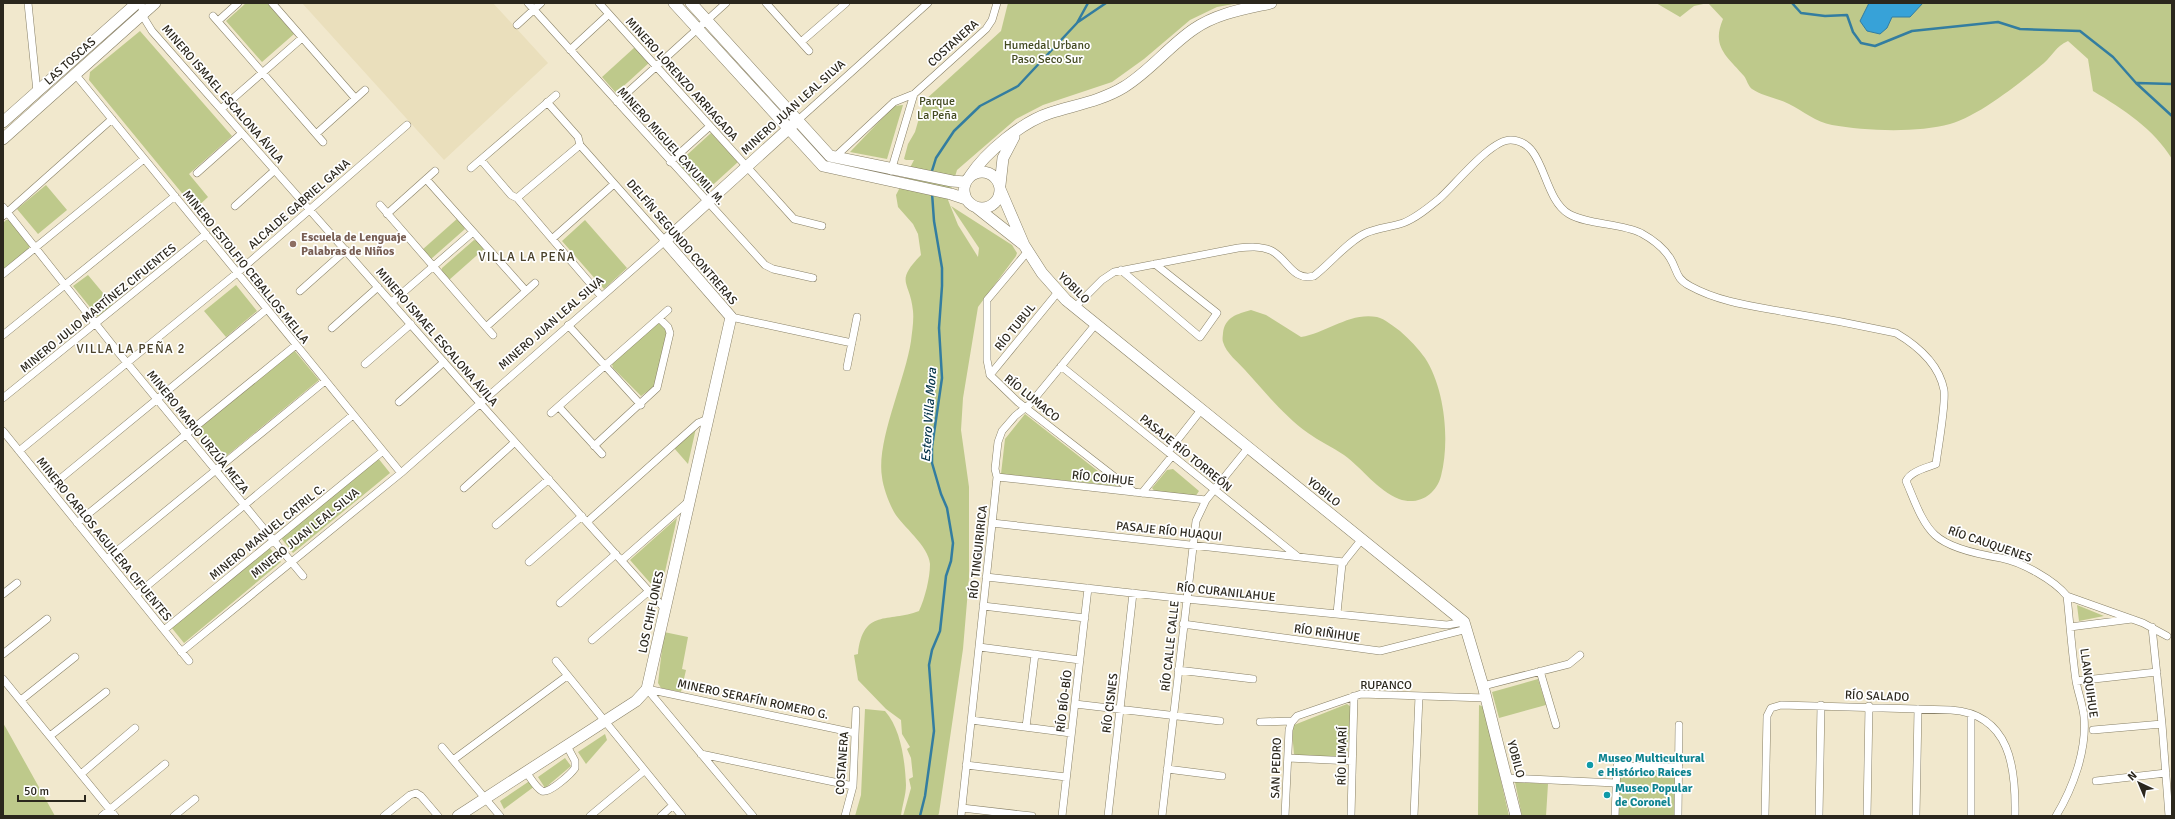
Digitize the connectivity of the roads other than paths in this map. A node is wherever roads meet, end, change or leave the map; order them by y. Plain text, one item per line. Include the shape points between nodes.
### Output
1 (28, 3) edge
2 (137, 3) edge
3 (155, 3) edge
4 (238, 3) edge
5 (272, 3) edge
6 (528, 3) edge
7 (541, 3) edge
8 (599, 3) edge
9 (674, 3) edge
10 (691, 3) edge
11 (726, 3) edge
12 (766, 3) edge
13 (928, 3) edge
14 (997, 3) edge
15 (1271, 3) edge
16 (841, 5) edge
17 (142, 8) edge
18 (534, 10) junction
19 (609, 14) junction
20 (707, 21) junction
21 (516, 25) dead end
22 (698, 29) junction
23 (302, 38) junction
24 (801, 42) junction
25 (570, 50) junction
26 (809, 51) dead end
27 (656, 66) junction
28 (263, 73) junction
29 (75, 74) junction
30 (365, 90) dead end
31 (37, 92) junction
32 (914, 94) junction
33 (556, 95) dead end
34 (355, 98) junction
35 (547, 102) junction
36 (617, 102) junction
37 (221, 110) junction
38 (112, 119) junction
39 (797, 121) junction
40 (3, 122) edge
41 (408, 125) dead end
42 (710, 126) junction
43 (787, 129) junction
44 (1018, 131) junction
45 (242, 133) junction
46 (316, 134) junction
47 (3, 139) edge
48 (323, 142) dead end
49 (580, 145) junction
50 (835, 157) junction
51 (144, 159) junction
52 (481, 160) junction
53 (670, 162) junction
54 (746, 166) junction
55 (471, 168) dead end
56 (892, 169) junction
57 (275, 170) junction
58 (435, 171) dead end
59 (197, 173) dead end
60 (426, 179) junction
61 (968, 179) junction
62 (889, 181) junction
63 (614, 184) junction
64 (1000, 187) junction
65 (175, 196) junction
66 (517, 198) junction
67 (966, 199) junction
68 (707, 202) junction
69 (380, 205) dead end
70 (235, 206) dead end
71 (976, 207) junction
72 (310, 210) junction
73 (4, 212) edge
74 (387, 214) junction
75 (822, 226) dead end
76 (473, 232) junction
77 (206, 234) junction
78 (552, 239) junction
79 (665, 241) junction
80 (36, 248) junction
81 (1026, 248) junction
82 (346, 250) junction
83 (1154, 264) junction
84 (433, 266) junction
85 (1121, 270) junction
86 (237, 273) junction
87 (3, 274) edge
88 (813, 278) dead end
89 (535, 283) dead end
90 (66, 285) junction
91 (378, 287) junction
92 (300, 291) dead end
93 (526, 291) junction
94 (1058, 292) junction
95 (601, 296) junction
96 (392, 302) junction
97 (1074, 308) junction
98 (267, 309) junction
99 (668, 310) dead end
100 (731, 317) junction
101 (857, 317) dead end
102 (660, 318) junction
103 (96, 324) junction
104 (411, 324) junction
105 (568, 325) junction
106 (1095, 325) junction
107 (486, 327) junction
108 (332, 328) dead end
109 (3, 335) edge
110 (493, 335) dead end
111 (852, 343) junction
112 (296, 345) junction
113 (444, 362) junction
114 (127, 363) junction
115 (365, 364) dead end
116 (606, 366) junction
117 (1061, 366) junction
118 (847, 367) dead end
119 (990, 375) junction
120 (325, 380) junction
121 (3, 398) edge
122 (157, 399) junction
123 (399, 402) dead end
124 (479, 402) junction
125 (641, 405) junction
126 (559, 407) junction
127 (1026, 407) junction
128 (1201, 410) junction
129 (551, 414) dead end
130 (353, 415) junction
131 (708, 419) junction
132 (3, 431) edge
133 (186, 434) junction
134 (515, 442) junction
135 (594, 446) junction
136 (1248, 448) junction
137 (19, 451) junction
138 (383, 451) junction
139 (602, 454) dead end
140 (1170, 454) junction
141 (216, 470) junction
142 (401, 473) junction
143 (997, 477) junction
144 (549, 479) junction
145 (49, 488) junction
146 (464, 488) dead end
147 (1214, 490) junction
148 (1138, 493) junction
149 (1206, 500) junction
150 (689, 501) junction
151 (244, 505) junction
152 (582, 516) junction
153 (587, 522) junction
154 (77, 523) junction
155 (992, 523) junction
156 (496, 525) dead end
157 (1362, 539) junction
158 (274, 541) junction
159 (1192, 545) junction
160 (616, 554) junction
161 (1297, 557) junction
162 (107, 559) junction
163 (622, 560) junction
164 (291, 562) junction
165 (529, 562) dead end
166 (1344, 562) junction
167 (303, 576) dead end
168 (986, 577) junction
169 (17, 582) dead end
170 (1088, 588) junction
171 (649, 591) junction
172 (1133, 593) junction
173 (3, 594) edge
174 (136, 595) junction
175 (2067, 596) junction
176 (1186, 599) junction
177 (560, 603) dead end
178 (983, 606) junction
179 (664, 608) junction
180 (1337, 613) junction
181 (46, 618) dead end
182 (1084, 618) junction
183 (2133, 619) junction
184 (1183, 624) junction
185 (1465, 626) junction
186 (2070, 627) junction
187 (2152, 627) junction
188 (164, 630) junction
189 (2167, 636) dead end
190 (592, 640) dead end
191 (979, 648) junction
192 (181, 652) junction
193 (3, 654) edge
194 (1035, 654) junction
195 (1580, 656) dead end
196 (75, 657) dead end
197 (1080, 660) junction
198 (189, 661) dead end
199 (556, 661) dead end
200 (1178, 670) junction
201 (1540, 671) junction
202 (2157, 672) junction
203 (567, 676) junction
204 (3, 679) edge
205 (1253, 679) dead end
206 (2076, 681) junction
207 (1483, 686) junction
208 (647, 689) junction
209 (106, 692) dead end
210 (1354, 696) junction
211 (1419, 696) junction
212 (1486, 698) junction
213 (20, 700) junction
214 (1074, 704) junction
215 (1820, 705) junction
216 (1869, 706) junction
217 (1918, 709) junction
218 (856, 710) dead end
219 (1120, 710) junction
220 (1971, 714) junction
221 (1173, 716) junction
222 (971, 720) junction
223 (1220, 721) dead end
224 (1292, 721) junction
225 (604, 722) junction
226 (1260, 722) dead end
227 (2162, 724) junction
228 (1679, 725) dead end
229 (1556, 726) dead end
230 (1026, 727) junction
231 (135, 728) dead end
232 (2093, 730) dead end
233 (855, 733) junction
234 (1071, 733) junction
235 (50, 736) junction
236 (567, 746) junction
237 (442, 747) dead end
238 (701, 754) junction
239 (1288, 758) junction
240 (453, 760) junction
241 (1352, 761) junction
242 (165, 764) dead end
243 (966, 765) junction
244 (1678, 767) junction
245 (1167, 769) junction
246 (644, 771) junction
247 (526, 772) junction
248 (2166, 773) junction
249 (81, 774) junction
250 (1222, 776) dead end
251 (1066, 777) junction
252 (1507, 778) junction
253 (2096, 780) dead end
254 (1616, 782) junction
255 (853, 786) junction
256 (485, 798) junction
257 (195, 799) dead end
258 (673, 806) junction
259 (962, 808) junction
260 (110, 809) junction
261 (2170, 814) edge
262 (102, 816) edge
263 (116, 816) edge
264 (174, 816) edge
265 (384, 816) edge
266 (438, 816) edge
267 (458, 816) edge
268 (500, 816) edge
269 (590, 816) edge
270 (660, 816) edge
271 (682, 816) edge
272 (753, 816) edge
273 (845, 816) edge
274 (961, 816) edge
275 (1032, 816) edge
276 (1062, 816) edge
277 (1108, 816) edge
278 (1162, 816) edge
279 (1285, 816) edge
280 (1351, 816) edge
281 (1414, 816) edge
282 (1516, 816) edge
283 (1615, 816) edge
284 (1678, 816) edge
285 (1765, 816) edge
286 (1819, 816) edge
287 (1867, 816) edge
288 (1916, 816) edge
289 (1971, 816) edge
290 (2015, 816) edge
291 (2056, 816) edge

1 - 31 street
2 - 31 street, LAS TOSCAS
3 - 17 street, LAS TOSCAS
4 - 28 street via 215,18
5 - 23 street
6 - 18 street, MINERO MIGUEL CAYUMIL M.
7 - 18 street
8 - 19 street, MINERO LORENZO ARRIAGADA
9 - 22 street
10 - 20 street
11 - 20 street
12 - 24 street
13 - 39 street, MINERO JUAN LEAL SILVA
14 - 32 street, COSTANERA via 992,20 986,29
15 - 44 street, YOBILO via 1226,14 1203,23 1124,87 1098,99 1040,117
16 - 24 street
17 - 29 street, LAS TOSCAS
17 - 37 street, MINERO ISMAEL ESCALONA ÁVILA via 148,25
18 - 21 street
18 - 25 street, MINERO MIGUEL CAYUMIL M.
19 - 25 street
19 - 27 street, MINERO LORENZO ARRIAGADA
20 - 22 street
20 - 39 street
22 - 27 street
22 - 43 street
23 - 28 street
23 - 34 street
24 - 26 street
25 - 36 street, MINERO MIGUEL CAYUMIL M.
27 - 36 street
27 - 42 street, MINERO LORENZO ARRIAGADA
28 - 37 street
28 - 46 street
29 - 38 street, MINERO ESTOLFIO CEBALLOS MELLA
29 - 47 street, LAS TOSCAS
30 - 34 street
31 - 40 street, LAS TOSCAS
32 - 50 street, COSTANERA via 894,102
32 - 56 street
33 - 35 street
34 - 46 street
35 - 49 street, DELFÍN SEGUNDO CONTRERAS via 578,137
35 - 52 street
36 - 53 street, MINERO MIGUEL CAYUMIL M.
37 - 45 street, MINERO ISMAEL ESCALONA ÁVILA
38 - 51 street, MINERO ESTOLFIO CEBALLOS MELLA
38 - 73 street
39 - 43 street, MINERO JUAN LEAL SILVA
39 - 50 street via 826,153
41 - 72 street, ALCALDE GABRIEL GANA
42 - 53 street
42 - 54 street, MINERO LORENZO ARRIAGADA
43 - 54 street, MINERO JUAN LEAL SILVA
43 - 62 street via 823,166
44 - 61 street, YOBILO via 986,156
44 - 64 street, YOBILO via 1003,158
45 - 57 street, MINERO ISMAEL ESCALONA ÁVILA
45 - 59 street
46 - 48 street
49 - 63 street, DELFÍN SEGUNDO CONTRERAS
49 - 66 street
50 - 56 street
51 - 65 street, MINERO ESTOLFIO CEBALLOS MELLA
51 - 80 street
52 - 55 street
52 - 66 street via 511,195
53 - 68 street, MINERO MIGUEL CAYUMIL M.
54 - 68 street, MINERO JUAN LEAL SILVA
54 - 75 street, MINERO LORENZO ARRIAGADA via 794,219
56 - 61 street via 952,181
56 - 62 street
57 - 70 street
57 - 72 street, MINERO ISMAEL ESCALONA ÁVILA
58 - 60 street
60 - 74 street
60 - 76 street
61 - 64 street, YOBILO via 978,172 987,172 995,177
61 - 67 street via 964,191
62 - 67 street
63 - 78 street
63 - 79 street, DELFÍN SEGUNDO CONTRERAS
64 - 71 street, YOBILO via 998,198 993,205
64 - 81 street, YOBILO
65 - 77 street, MINERO ESTOLFIO CEBALLOS MELLA
65 - 90 street
66 - 78 street
67 - 71 street, YOBILO
68 - 79 street, MINERO JUAN LEAL SILVA
68 - 88 street, MINERO MIGUEL CAYUMIL M. via 768,267
69 - 74 street
71 - 81 street, YOBILO
72 - 82 street, MINERO ISMAEL ESCALONA ÁVILA
72 - 86 street, ALCALDE GABRIEL GANA
73 - 80 street, MINERO MARIO URZÚA MEZA
74 - 84 street
76 - 84 street
76 - 93 street
77 - 86 street, MINERO ESTOLFIO CEBALLOS MELLA
77 - 103 street, MINERO JULIO MARTÍNEZ CIFUENTES
78 - 95 street
79 - 95 street, MINERO JUAN LEAL SILVA
79 - 100 street, DELFÍN SEGUNDO CONTRERAS
80 - 87 street
80 - 90 street, MINERO MARIO URZÚA MEZA
81 - 94 street, YOBILO
81 - 119 street, RÍO LUMACO via 987,300 987,360
82 - 91 street, MINERO ISMAEL ESCALONA ÁVILA
82 - 92 street
83 - 85 street
83 - 85 street via 1217,313 1200,337
83 - 175 street, RÍO CAUQUENES via 1254,246 1271,250 1298,275 1307,278 1314,276 1366,233 1404,223 1420,214 1461,179 1482,155 1497,143 1510,139 1523,142 1534,152 1549,190 1569,214 1640,232 1658,244 1670,258 1678,279 1691,286 1722,300 1896,333 1920,349 1930,362 1944,392 1936,464 1909,476 1906,482 1926,524 1938,538 1976,554 2003,558 2039,574 2054,582
84 - 96 street
84 - 107 street
85 - 97 street via 1102,280
86 - 98 street, MINERO ESTOLFIO CEBALLOS MELLA
86 - 114 street, ALCALDE GABRIEL GANA
89 - 93 street
90 - 103 street, MINERO MARIO URZÚA MEZA
90 - 109 street
91 - 96 street, MINERO ISMAEL ESCALONA ÁVILA
91 - 108 street
93 - 107 street
94 - 97 street, YOBILO
94 - 119 street, RÍO TUBUL
95 - 105 street, MINERO JUAN LEAL SILVA
96 - 104 street, MINERO ISMAEL ESCALONA ÁVILA
97 - 106 street, YOBILO
98 - 112 street, MINERO ESTOLFIO CEBALLOS MELLA
98 - 122 street
99 - 102 street
100 - 111 street, DELFÍN SEGUNDO CONTRERAS
100 - 131 street, LOS CHIFLONES
101 - 111 street
102 - 116 street
102 - 125 street via 670,333 657,388
103 - 114 street, MINERO MARIO URZÚA MEZA
103 - 121 street, MINERO JULIO MARTÍNEZ CIFUENTES
104 - 113 street, MINERO ISMAEL ESCALONA ÁVILA
104 - 115 street
105 - 116 street
105 - 124 street, MINERO JUAN LEAL SILVA
106 - 117 street, RÍO TINGUIRIRICA
106 - 128 street, YOBILO
107 - 110 street
111 - 118 street
112 - 120 street, MINERO ESTOLFIO CEBALLOS MELLA
112 - 133 street
113 - 123 street
113 - 124 street, MINERO ISMAEL ESCALONA ÁVILA
114 - 122 street, MINERO MARIO URZÚA MEZA
114 - 137 street, ALCALDE GABRIEL GANA
116 - 125 street
116 - 126 street
117 - 127 street, RÍO TINGUIRIRICA
117 - 140 street, PASAJE RÍO TORREÓN
119 - 127 street, RÍO LUMACO
120 - 130 street, MINERO ESTOLFIO CEBALLOS MELLA
120 - 141 street
122 - 133 street, MINERO MARIO URZÚA MEZA
122 - 145 street
124 - 134 street, MINERO ISMAEL ESCALONA ÁVILA
124 - 142 street, MINERO JUAN LEAL SILVA
125 - 135 street
126 - 129 street
126 - 135 street
127 - 143 street, RÍO TINGUIRIRICA via 1000,435 995,469
127 - 148 street, RÍO LUMACO
128 - 136 street, YOBILO
128 - 140 street
130 - 138 street, MINERO ESTOLFIO CEBALLOS MELLA
130 - 151 street
131 - 150 street, LOS CHIFLONES
131 - 153 street via 698,423
132 - 137 street, MINERO CARLOS AGUILERA CIFUENTES
133 - 141 street, MINERO MARIO URZÚA MEZA
133 - 154 street
134 - 144 street, MINERO ISMAEL ESCALONA ÁVILA
134 - 146 street
135 - 139 street
136 - 147 street, RÍO CALLE CALLE
136 - 157 street, YOBILO
137 - 145 street, MINERO CARLOS AGUILERA CIFUENTES
138 - 142 street, MINERO ESTOLFIO CEBALLOS MELLA
138 - 158 street, MINERO MANUEL CATRIL C.
140 - 147 street, PASAJE RÍO TORREÓN
140 - 148 street
141 - 151 street, MINERO MARIO URZÚA MEZA
141 - 162 street
142 - 164 street, MINERO JUAN LEAL SILVA
143 - 148 street, RÍO COIHUE
143 - 155 street, RÍO TINGUIRIRICA
144 - 152 street, MINERO ISMAEL ESCALONA ÁVILA
144 - 156 street
145 - 154 street, MINERO CARLOS AGUILERA CIFUENTES
147 - 149 street, RÍO CALLE CALLE
147 - 161 street, PASAJE RÍO TORREÓN
148 - 149 street, RÍO COIHUE
149 - 159 street, RÍO CALLE CALLE via 1196,521
150 - 163 street
150 - 179 street, LOS CHIFLONES
151 - 158 street, MINERO MARIO URZÚA MEZA
151 - 174 street
152 - 153 street, MINERO ISMAEL ESCALONA ÁVILA
152 - 165 street
153 - 160 street, MINERO ISMAEL ESCALONA ÁVILA
154 - 162 street, MINERO CARLOS AGUILERA CIFUENTES
155 - 159 street, PASAJE RÍO HUAQUI
155 - 168 street, RÍO TINGUIRIRICA
157 - 166 street
157 - 185 street, YOBILO
158 - 164 street, MINERO MARIO URZÚA MEZA
158 - 188 street, MINERO MANUEL CATRIL C.
159 - 161 street, PASAJE RÍO HUAQUI
159 - 176 street, RÍO CALLE CALLE
160 - 163 street, MINERO ISMAEL ESCALONA ÁVILA
160 - 177 street
161 - 166 street, PASAJE RÍO HUAQUI
162 - 174 street, MINERO CARLOS AGUILERA CIFUENTES
163 - 171 street, MINERO ISMAEL ESCALONA ÁVILA
164 - 167 street, MINERO MARIO URZÚA MEZA
164 - 192 street, MINERO JUAN LEAL SILVA
166 - 180 street via 1340,572
168 - 170 street, RÍO CURANILAHUE
168 - 178 street, RÍO TINGUIRIRICA
169 - 173 street
170 - 172 street, RÍO CURANILAHUE
170 - 182 street, RÍO BÍO-BÍO
171 - 179 street, MINERO ISMAEL ESCALONA ÁVILA
171 - 190 street
172 - 176 street, RÍO CURANILAHUE
172 - 219 street, RÍO CISNES
174 - 188 street, MINERO CARLOS AGUILERA CIFUENTES
175 - 183 street
175 - 186 street, LLANQUIHUE
176 - 180 street, RÍO CURANILAHUE
176 - 184 street, RÍO CALLE CALLE
178 - 182 street
178 - 191 street, RÍO TINGUIRIRICA
179 - 208 street, LOS CHIFLONES
180 - 185 street, RÍO CURANILAHUE
181 - 193 street
182 - 197 street, RÍO BÍO-BÍO
183 - 186 street
183 - 187 street
184 - 185 street, RÍO RIÑIHUE via 1374,651 1387,650
184 - 200 street, RÍO CALLE CALLE
185 - 207 street, YOBILO
186 - 206 street, LLANQUIHUE
187 - 189 street
187 - 202 street
188 - 192 street, MINERO CARLOS AGUILERA CIFUENTES
191 - 194 street
191 - 222 street, RÍO TINGUIRIRICA
192 - 198 street, MINERO CARLOS AGUILERA CIFUENTES
194 - 197 street
194 - 230 street
195 - 201 street via 1568,664
196 - 213 street
197 - 214 street, RÍO BÍO-BÍO
199 - 203 street
200 - 205 street
200 - 221 street, RÍO CALLE CALLE
201 - 207 street
201 - 229 street
202 - 206 street
202 - 227 street
203 - 225 street
203 - 240 street
204 - 213 street
206 - 291 street, LLANQUIHUE via 2084,716 2083,740 2074,777
207 - 212 street, YOBILO
208 - 225 street via 640,698
208 - 233 street, MINERO SERAFÍN ROMERO G.
208 - 238 street
209 - 235 street
210 - 211 street, RUPANCO
210 - 224 street, RUPANCO via 1300,715
210 - 241 street, RÍO LIMARÍ
211 - 212 street, RUPANCO
211 - 281 street
212 - 252 street, YOBILO
213 - 235 street
214 - 219 street
214 - 234 street, RÍO BÍO-BÍO
215 - 216 street, RÍO SALADO
215 - 285 street, RÍO SALADO via 1781,704 1768,711
215 - 286 street
216 - 217 street, RÍO SALADO
216 - 287 street
217 - 220 street, RÍO SALADO
217 - 288 street
218 - 233 street, COSTANERA
219 - 221 street
219 - 277 street, RÍO CISNES
220 - 289 street
220 - 290 street, RÍO SALADO via 1994,730 2009,753 2015,776
221 - 223 street
221 - 245 street, RÍO CALLE CALLE
222 - 230 street
222 - 243 street, RÍO TINGUIRIRICA
224 - 226 street
224 - 239 street, SAN PEDRO via 1289,730
225 - 236 street
225 - 246 street
227 - 232 street
227 - 248 street
228 - 244 street
230 - 234 street
231 - 249 street
233 - 255 street, COSTANERA
234 - 251 street, RÍO BÍO-BÍO
235 - 249 street
236 - 247 street
236 - 247 street via 575,761 575,768 550,790 540,790
237 - 240 street
238 - 255 street
238 - 272 street
239 - 241 street
239 - 279 street, SAN PEDRO
240 - 256 street
241 - 280 street, RÍO LIMARÍ
242 - 260 street
243 - 251 street
243 - 259 street, RÍO TINGUIRIRICA
244 - 254 street via 1617,766
244 - 284 street
245 - 250 street
245 - 278 street, RÍO CALLE CALLE
246 - 258 street
246 - 269 street
247 - 256 street
248 - 253 street
248 - 261 street
249 - 260 street
251 - 276 street, RÍO BÍO-BÍO
252 - 254 street
252 - 282 street, YOBILO
254 - 283 street
255 - 273 street, COSTANERA
256 - 267 street
256 - 268 street
257 - 264 street
258 - 270 street
258 - 271 street
259 - 274 street, RÍO TINGUIRIRICA
259 - 275 street
260 - 262 street
260 - 263 street
265 - 266 street via 416,793

